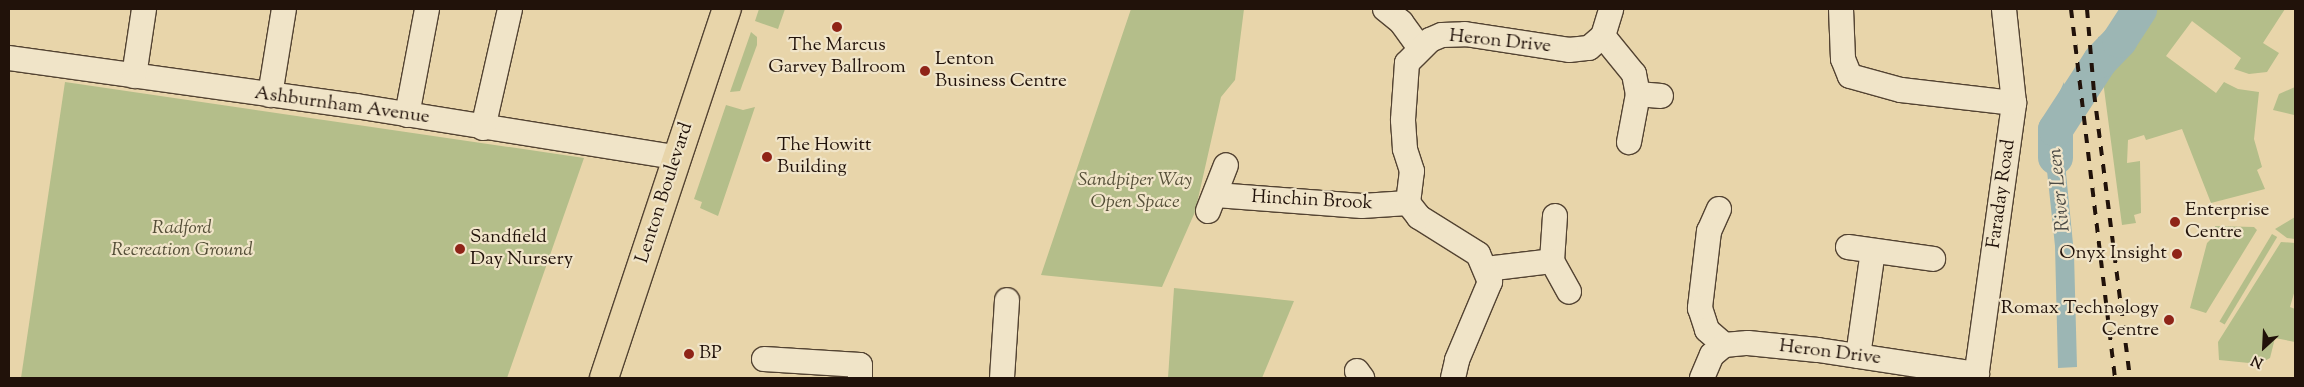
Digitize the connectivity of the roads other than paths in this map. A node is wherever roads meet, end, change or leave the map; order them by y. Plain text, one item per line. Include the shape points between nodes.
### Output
1 (144, 9) edge
2 (284, 9) edge
3 (427, 9) edge
4 (510, 9) edge
5 (727, 9) edge
6 (1385, 9) edge
7 (1612, 9) edge
8 (1841, 9) edge
9 (2004, 9) edge
10 (1603, 36) junction
11 (1420, 48) junction
12 (9, 58) edge
13 (134, 76) junction
14 (1638, 94) junction
15 (270, 95) junction
16 (1661, 96) dead end
17 (2014, 102) junction
18 (407, 115) junction
19 (483, 128) junction
20 (1629, 142) dead end
21 (675, 157) junction
22 (1226, 166) dead end
23 (1408, 203) junction
24 (1719, 208) dead end
25 (1556, 216) dead end
26 (1848, 248) dead end
27 (1873, 251) junction
28 (1933, 259) dead end
29 (1552, 261) junction
30 (1486, 269) junction
31 (1569, 292) dead end
32 (1007, 300) dead end
33 (1724, 345) junction
34 (1858, 356) junction
35 (764, 360) dead end
36 (1976, 376) edge
37 (604, 378) edge
38 (860, 378) edge
39 (1002, 378) edge
40 (1453, 378) edge
41 (1702, 378) edge

1 - 13 street
2 - 15 street
3 - 18 street
4 - 19 street
5 - 21 main road, Lenton Boulevard
6 - 11 street via 1401,22
7 - 10 street
8 - 17 street via 1842,59 1850,76 1901,90
9 - 17 street, Faraday Road
10 - 11 street, Heron Drive via 1589,48 1570,50 1465,34 1442,34
10 - 14 street via 1634,74
11 - 23 street, Heron Drive via 1407,63 1403,86 1405,149 1412,171
12 - 13 street, Ashburnham Avenue
13 - 15 street, Ashburnham Avenue
14 - 16 street
14 - 20 street
15 - 18 street, Ashburnham Avenue
17 - 36 street, Faraday Road
18 - 19 street, Ashburnham Avenue
19 - 21 street, Ashburnham Avenue
21 - 37 main road, Lenton Boulevard
22 - 23 street, Hinchin Brook via 1212,203 1343,206
23 - 30 street via 1419,217 1478,254
24 - 33 street via 1709,231 1700,308 1707,330
25 - 29 street
26 - 27 street
27 - 28 street
27 - 34 street
29 - 30 street
29 - 31 street
30 - 40 street via 1490,282 1486,297 1456,360
32 - 39 street
33 - 34 street, Heron Drive via 1762,344
33 - 41 street via 1712,355
34 - 36 street, Heron Drive
35 - 38 street via 860,365

